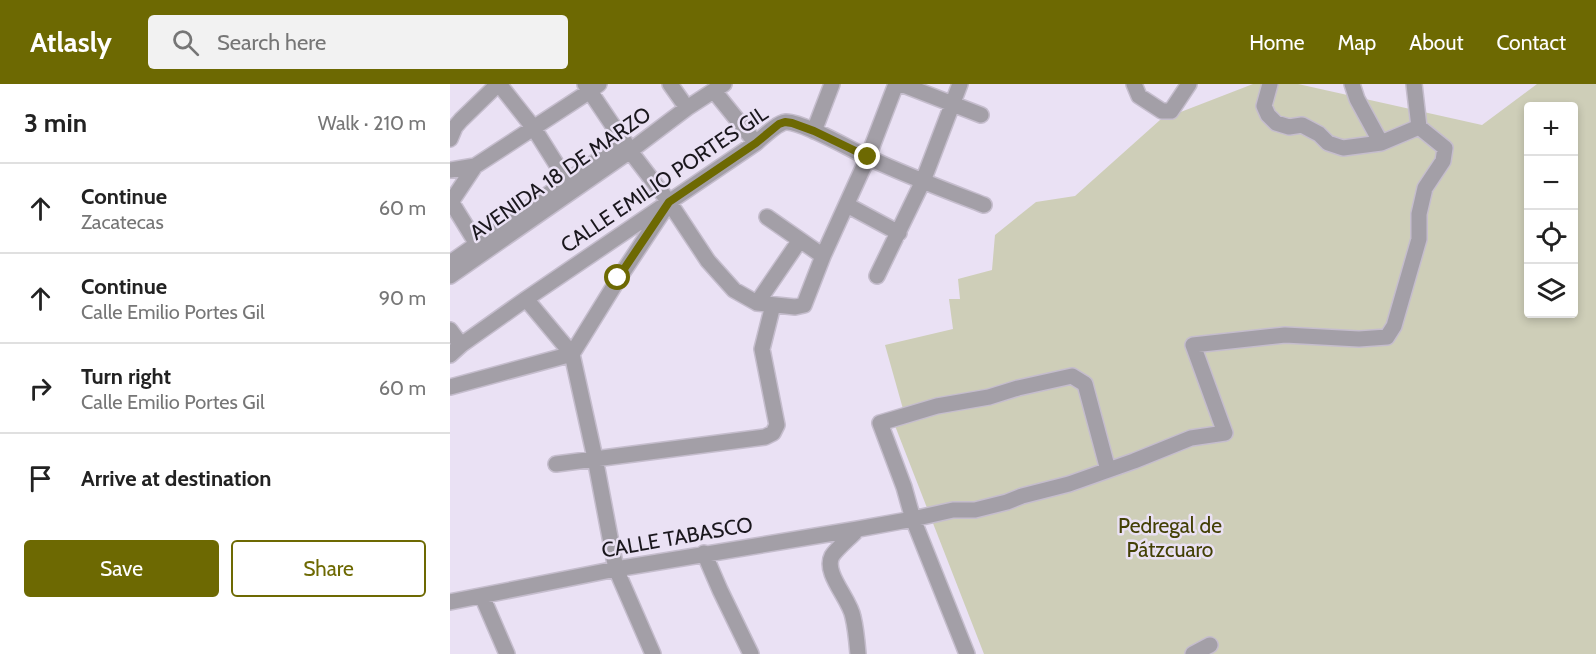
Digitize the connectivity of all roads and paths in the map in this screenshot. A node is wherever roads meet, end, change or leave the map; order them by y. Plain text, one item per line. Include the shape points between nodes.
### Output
1 (499, 84) edge
2 (670, 84) edge
3 (832, 84) edge
4 (896, 84) edge
5 (901, 84) edge
6 (960, 84) edge
7 (1134, 84) edge
8 (1190, 84) edge
9 (1270, 84) edge
10 (1352, 84) edge
11 (1414, 84) edge
12 (591, 86) edge
13 (714, 86) edge
14 (681, 101) junction
15 (952, 104) junction
16 (981, 115) dead end
17 (533, 127) junction
18 (1419, 127) junction
19 (814, 131) junction
20 (450, 139) edge
21 (756, 143) junction
22 (1382, 143) junction
23 (627, 147) junction
24 (868, 157) junction
25 (475, 166) junction
26 (450, 170) edge
27 (567, 181) junction
28 (924, 181) junction
29 (451, 201) edge
30 (669, 202) junction
31 (846, 205) junction
32 (984, 205) dead end
33 (767, 217) dead end
34 (899, 233) junction
35 (800, 240) junction
36 (477, 244) junction
37 (823, 256) junction
38 (450, 263) edge
39 (450, 276) edge
40 (877, 276) dead end
41 (526, 299) junction
42 (757, 303) junction
43 (773, 305) junction
44 (450, 330) edge
45 (455, 350) edge
46 (572, 354) junction
47 (450, 387) edge
48 (595, 458) junction
49 (556, 464) dead end
50 (1108, 470) junction
51 (913, 519) junction
52 (858, 529) junction
53 (704, 553) junction
54 (616, 568) junction
55 (482, 597) junction
56 (450, 602) edge
57 (1210, 645) dead end
58 (507, 654) edge
59 (653, 654) edge
60 (751, 654) edge
61 (858, 654) edge
62 (967, 654) edge
63 (1193, 654) edge

1 - 17 street
1 - 20 street via 461,120
2 - 14 street
3 - 19 street
4 - 24 street
5 - 15 street
6 - 15 street
7 - 8 street via 1139,96 1162,111 1171,111
9 - 22 street via 1264,106 1276,123 1302,125 1343,148
10 - 22 street
11 - 18 street
12 - 17 street
12 - 23 street
13 - 14 street, AVENIDA 18 DE MARZO
13 - 21 street
13 - 23 street, AVENIDA 18 DE MARZO
14 - 23 street, AVENIDA 18 DE MARZO
15 - 16 street
15 - 28 street
17 - 25 street
17 - 27 street
18 - 22 street
18 - 50 street, CALLE TABASCO via 1445,148 1443,161 1425,188 1419,239 1394,326 1387,337 1285,335 1193,345 1225,433 1191,438
19 - 21 street, CALLE EMILIO PORTES GIL via 785,122
19 - 24 street, CALLE EMILIO PORTES GIL
21 - 30 street, CALLE EMILIO PORTES GIL
23 - 27 street, AVENIDA 18 DE MARZO
23 - 30 street
23 - 39 street, AVENIDA 18 DE MARZO
24 - 28 street, CALLE EMILIO PORTES GIL
24 - 31 street
25 - 26 street
25 - 29 street
27 - 36 street, AVENIDA 18 DE MARZO
28 - 32 street, CALLE EMILIO PORTES GIL
28 - 34 street
29 - 36 street
30 - 41 street, CALLE EMILIO PORTES GIL
30 - 42 street via 708,261 734,290
30 - 46 street
31 - 34 street
31 - 37 street
33 - 35 street
34 - 40 street
35 - 37 street
35 - 42 street
36 - 38 street, AVENIDA 18 DE MARZO
37 - 43 street via 804,305
41 - 45 street, CALLE EMILIO PORTES GIL
41 - 46 street
42 - 43 street
43 - 48 street via 762,349 777,425 773,433
44 - 45 street
46 - 47 street
46 - 48 street
48 - 49 street
48 - 54 street
50 - 51 street, CALLE TABASCO via 1007,502
50 - 51 street via 1085,384 1072,376 937,406 880,423
51 - 52 street, CALLE TABASCO
51 - 62 street
52 - 53 street, CALLE TABASCO
52 - 61 street via 832,557 830,567 853,615
53 - 54 street, CALLE TABASCO
53 - 60 street
54 - 55 street, CALLE TABASCO
54 - 59 street
55 - 56 street, CALLE TABASCO
55 - 58 street
57 - 63 street

